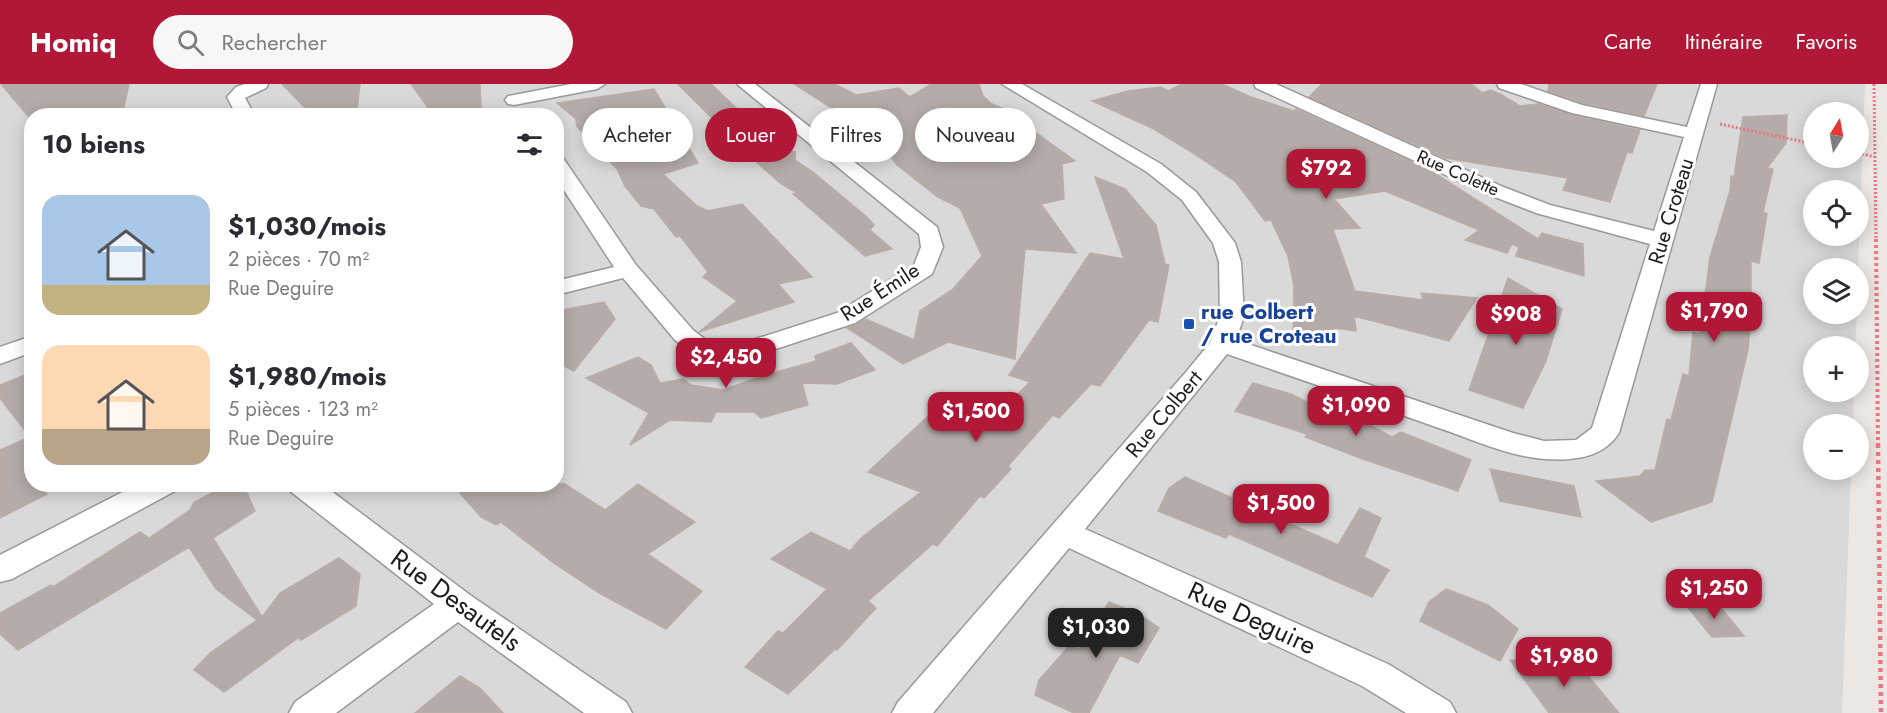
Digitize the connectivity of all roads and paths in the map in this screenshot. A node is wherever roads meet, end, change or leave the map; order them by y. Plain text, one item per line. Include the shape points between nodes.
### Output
1 (260, 84) edge
2 (597, 84) edge
3 (745, 84) edge
4 (1010, 84) edge
5 (1262, 84) edge
6 (1505, 84) edge
7 (1709, 84) edge
8 (1874, 84) edge
9 (242, 108) edge
10 (519, 108) edge
11 (1696, 127) junction
12 (1803, 142) edge
13 (1869, 155) edge
14 (1875, 156) junction
15 (564, 174) edge
16 (1662, 240) junction
17 (628, 270) junction
18 (564, 286) edge
19 (0, 331) edge
20 (1222, 344) junction
21 (17, 349) edge
22 (149, 492) edge
23 (311, 492) edge
24 (1063, 532) junction
25 (0, 570) edge
26 (458, 604) junction
27 (308, 713) edge
28 (613, 713) edge
29 (911, 713) edge
30 (1437, 713) edge
31 (1881, 713) edge

1 - 9 street via 236,97
2 - 10 street via 510,96
3 - 17 street, Rue Émile via 929,232 932,247 924,269 846,318 742,352 705,351 667,318
4 - 20 street, Rue Colbert via 1154,168 1189,196 1224,243 1230,262 1232,316
5 - 16 street, Rue Colette via 1514,198
6 - 11 street via 1578,109
7 - 11 street, Rue Croteau
8 - 14 path
11 - 12 path
11 - 16 street, Rue Croteau
13 - 14 path
14 - 31 path
15 - 17 street, Rue Émile
16 - 20 street, Rue Croteau via 1605,432 1582,449 1544,450 1506,441
17 - 18 street
19 - 21 street
20 - 24 street, Rue Colbert
22 - 25 street
23 - 26 street, Rue Desautels
24 - 29 street, Rue Colbert
24 - 30 street, Rue Deguire via 1375,675
26 - 27 street
26 - 28 street, Rue Desautels

